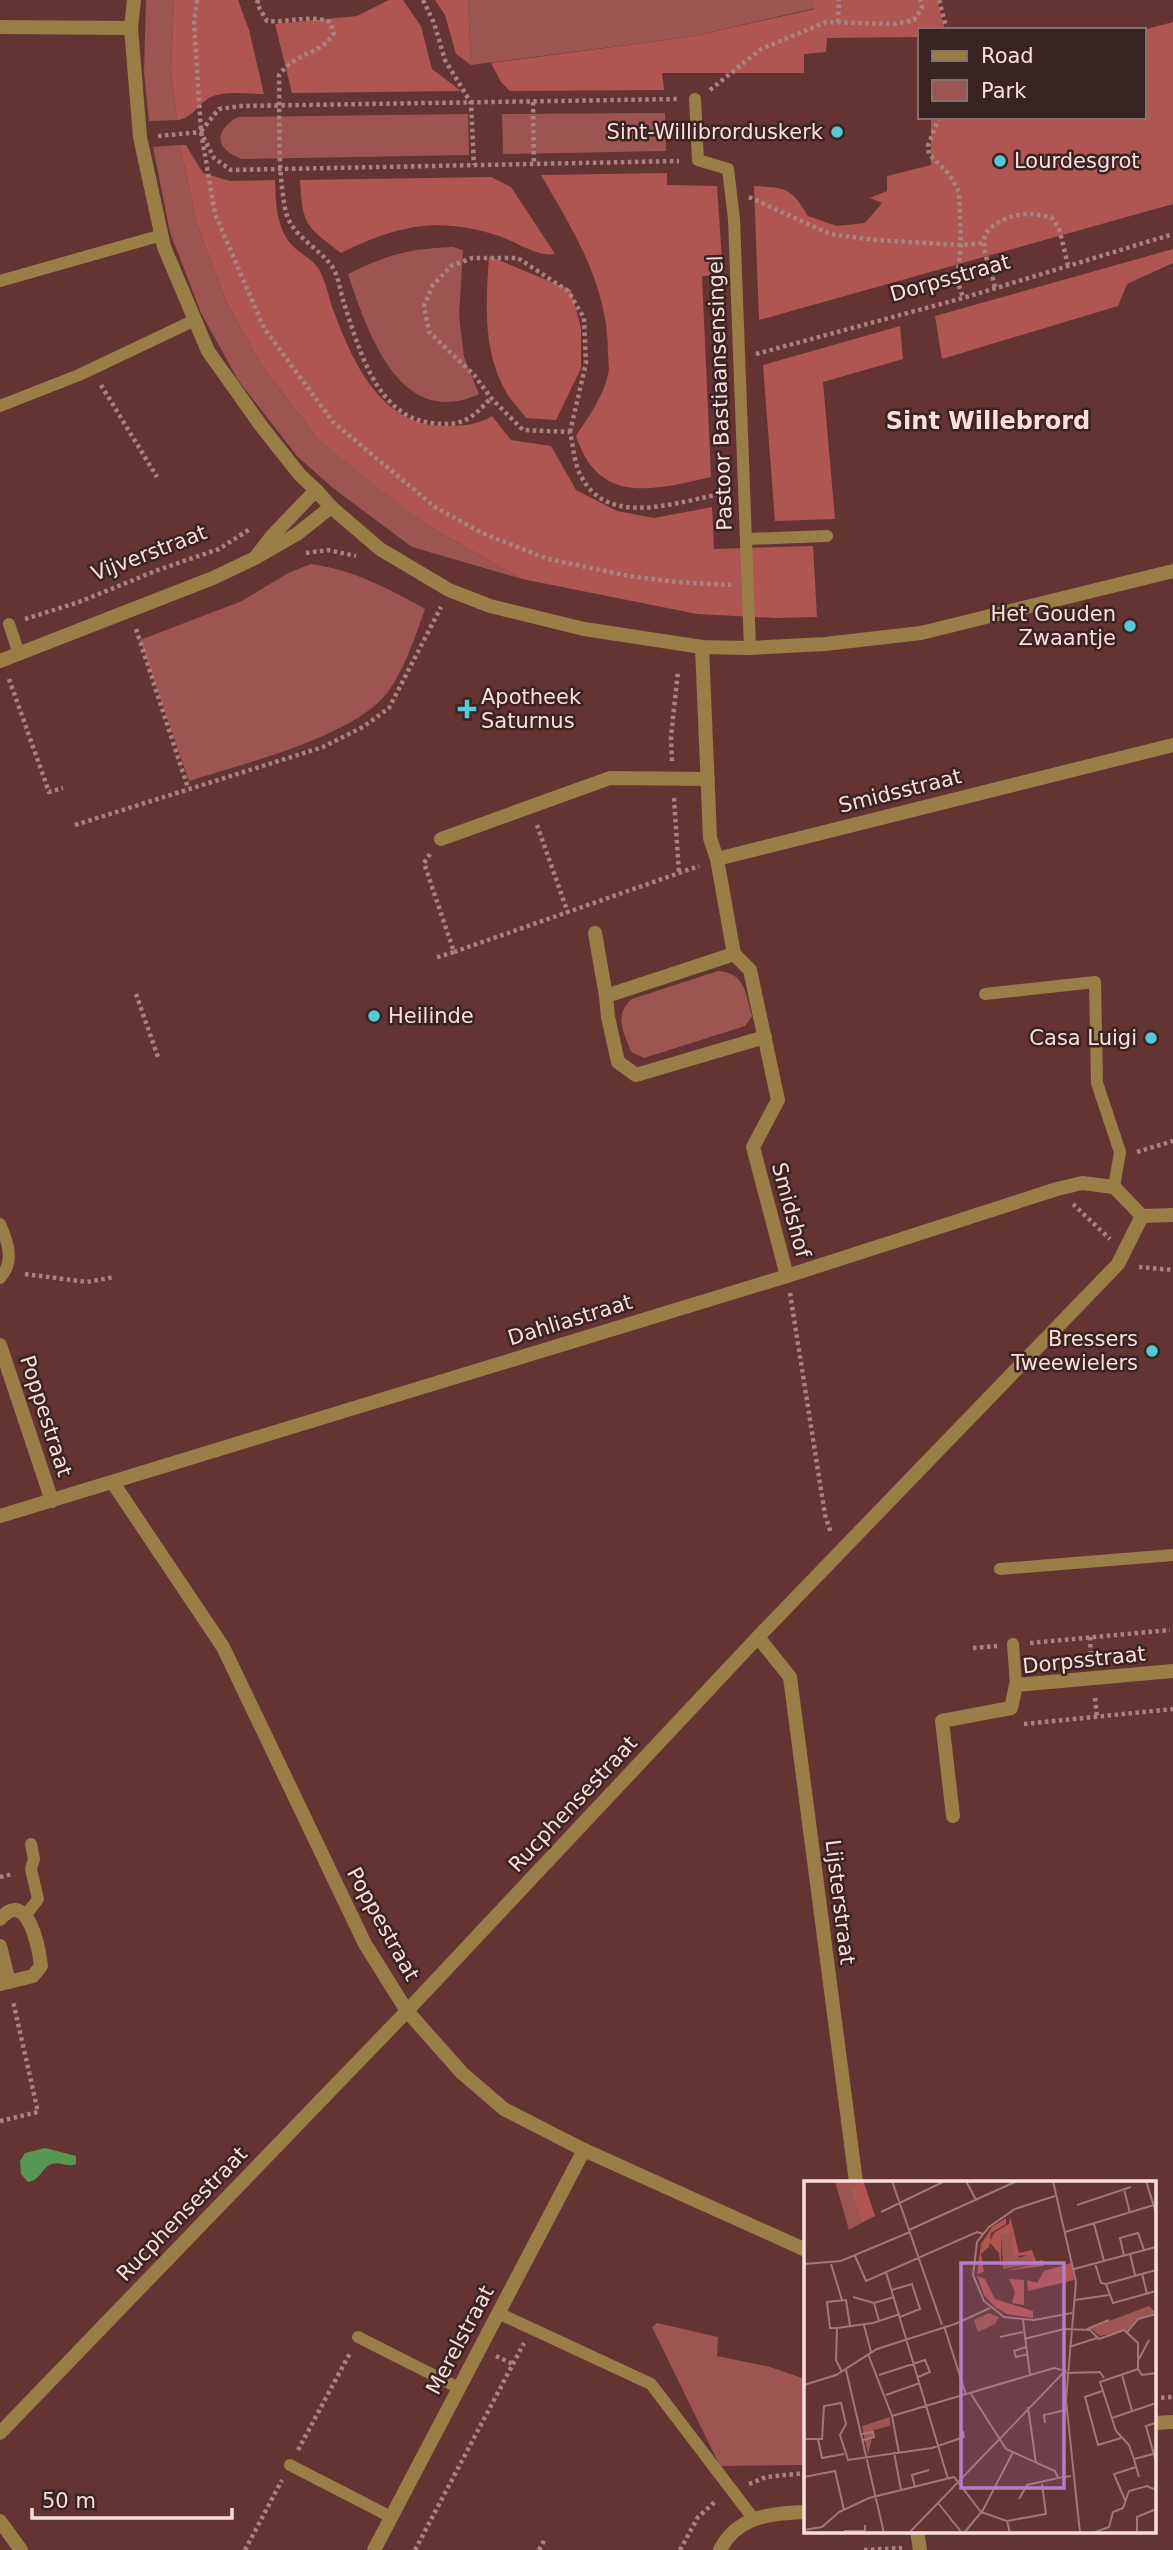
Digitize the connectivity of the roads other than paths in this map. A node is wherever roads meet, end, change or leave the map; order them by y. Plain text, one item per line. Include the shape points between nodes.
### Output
1 (134, 0) edge
2 (0, 27) edge
3 (131, 29) junction
4 (695, 99) road end
5 (162, 235) junction
6 (0, 281) edge
7 (195, 320) junction
8 (0, 406) edge
9 (316, 490) junction
10 (331, 507) junction
11 (827, 536) dead end
12 (747, 539) junction
13 (255, 558) junction
14 (1173, 571) edge
15 (9, 624) road end
16 (702, 647) junction
17 (750, 648) junction
18 (19, 654) junction
19 (0, 661) edge
20 (1173, 745) edge
21 (708, 779) junction
22 (441, 839) road end
23 (716, 859) junction
24 (595, 933) dead end
25 (734, 954) junction
26 (985, 993) dead end
27 (606, 996) junction
28 (765, 1037) junction
29 (1114, 1187) junction
30 (1173, 1215) edge
31 (1142, 1216) junction
32 (0, 1224) edge
33 (3, 1275) edge
34 (787, 1276) junction
35 (0, 1345) edge
36 (113, 1483) junction
37 (52, 1501) junction
38 (0, 1516) edge
39 (1173, 1555) edge
40 (1000, 1569) dead end
41 (758, 1637) junction
42 (1013, 1644) road end
43 (1173, 1671) edge
44 (1016, 1685) junction
45 (953, 1816) dead end
46 (31, 1844) dead end
47 (26, 1916) junction
48 (0, 1919) edge
49 (0, 1946) edge
50 (4, 1983) edge
51 (408, 2011) junction
52 (584, 2150) junction
53 (856, 2181) edge
54 (804, 2249) edge
55 (498, 2313) junction
56 (358, 2337) road end
57 (459, 2388) junction
58 (0, 2432) edge
59 (290, 2465) road end
60 (804, 2512) edge
61 (391, 2517) junction
62 (753, 2518) junction
63 (0, 2521) edge
64 (21, 2550) edge
65 (374, 2550) edge
66 (720, 2550) edge

1 - 3 street
2 - 3 street
3 - 5 street via 140,137
4 - 12 lane, Pastoor Bastiaansensingel via 698,160 728,169 731,188
5 - 6 lane
5 - 7 street
7 - 8 lane via 93,369
7 - 9 street via 208,351 262,427
9 - 10 street
9 - 13 street
10 - 13 street
10 - 16 street via 380,550 449,590 490,606 584,629
11 - 12 lane
12 - 17 lane, Pastoor Bastiaansensingel
13 - 18 street
14 - 17 street via 921,633
15 - 18 lane
16 - 17 street
16 - 21 street
18 - 19 street
20 - 23 street, Smidsstraat
21 - 22 street via 610,778
21 - 23 street via 710,838
23 - 25 street, Smidshof
24 - 27 street
25 - 27 street
25 - 28 street, Smidshof via 750,970
26 - 29 lane via 1096,982 1097,1083 1120,1152
27 - 28 street via 618,1062 636,1074
28 - 34 street, Smidshof via 778,1100 752,1147
29 - 31 street
29 - 34 street, Dahliastraat via 1082,1183 1051,1191
30 - 31 street
31 - 41 street, Rucphensestraat via 1118,1264
32 - 33 lane via 9,1259
34 - 36 street, Dahliastraat
35 - 37 street, Poppestraat
36 - 37 street, Dahliastraat
36 - 51 street, Poppestraat via 223,1647 365,1944
37 - 38 street, Dahliastraat
39 - 40 lane
41 - 51 street, Rucphensestraat
41 - 53 street, Lijsterstraat via 790,1676
42 - 44 lane
43 - 44 street, Dorpsstraat
44 - 45 street, Dorpsstraat via 1011,1708 942,1721
46 - 47 lane via 38,1899
47 - 48 street via 10,1912
47 - 50 street via 41,1966 33,1976
49 - 50 street
51 - 52 street, Poppestraat via 462,2073 504,2109
51 - 58 street, Rucphensestraat
52 - 54 street, Poppestraat
52 - 55 street, Merelstraat
55 - 57 street, Merelstraat
55 - 62 lane via 651,2384
56 - 57 lane
57 - 61 street, Merelstraat
59 - 61 lane
60 - 62 street
61 - 65 street, Merelstraat
62 - 66 street via 733,2531
63 - 64 street

